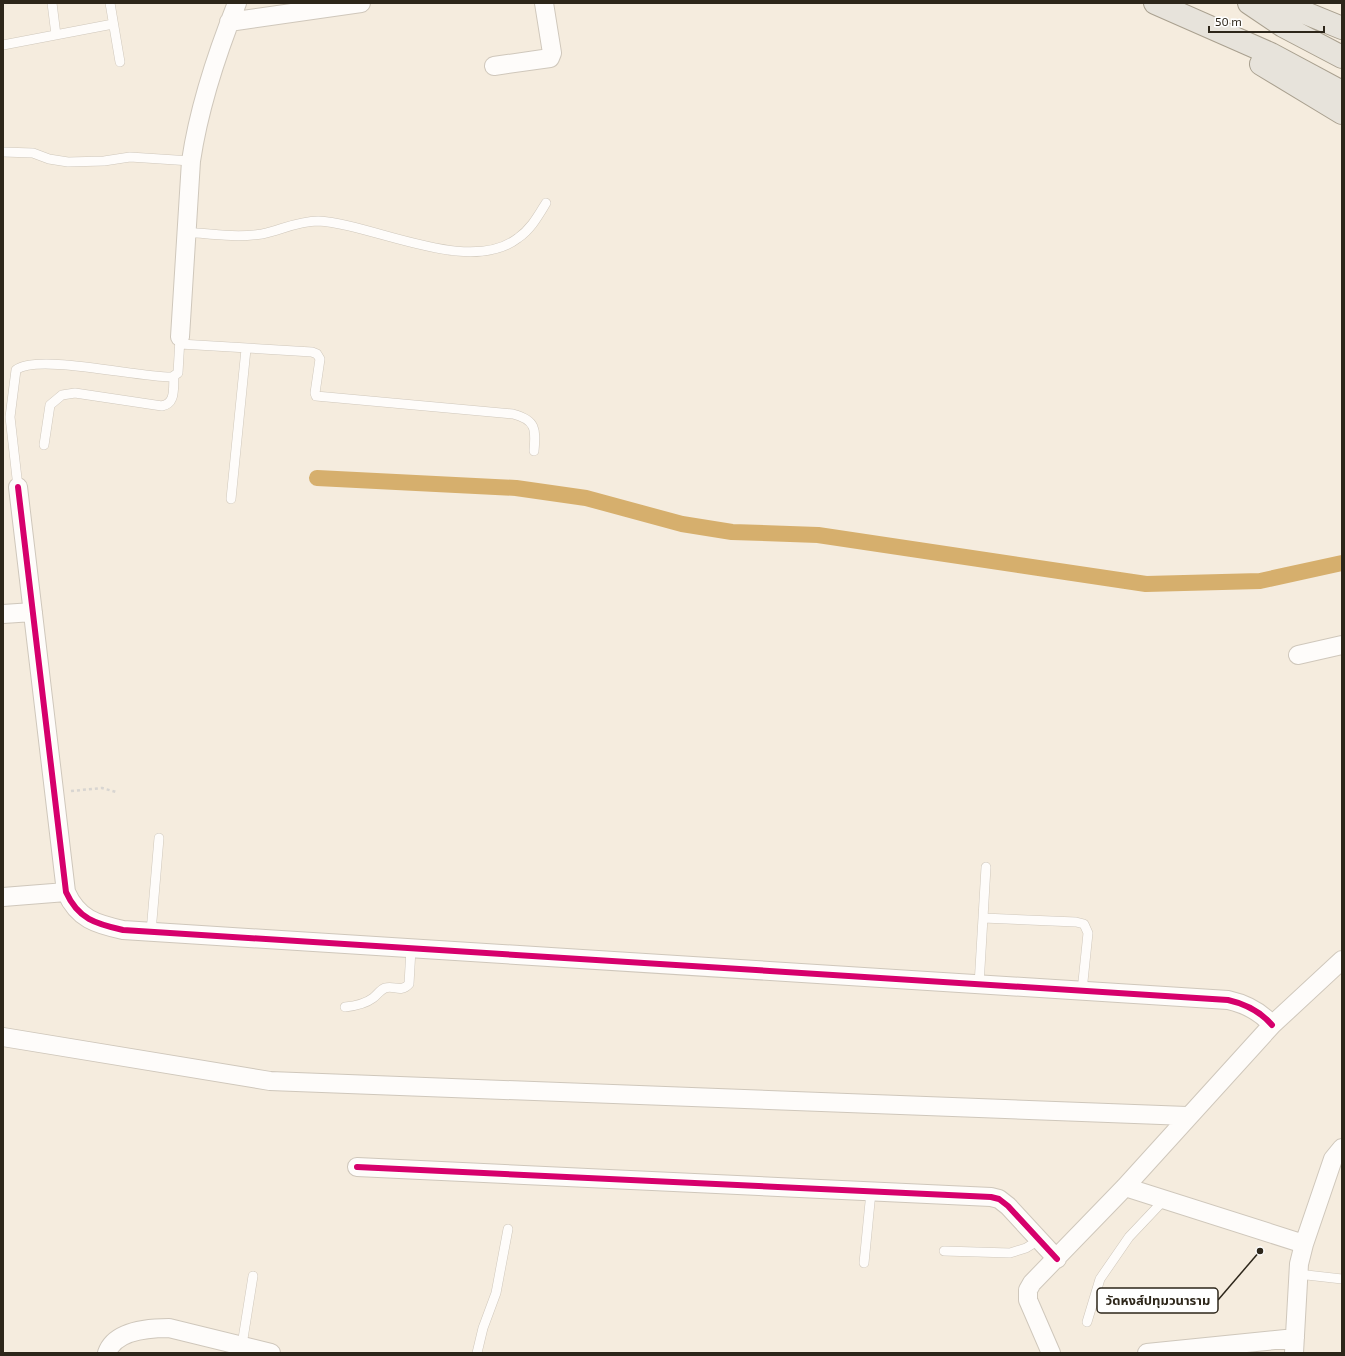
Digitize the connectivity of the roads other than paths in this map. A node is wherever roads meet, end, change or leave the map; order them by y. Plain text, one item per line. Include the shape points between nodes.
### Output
1 (52, 3) edge
2 (110, 3) edge
3 (237, 3) edge
4 (361, 3) edge
5 (544, 3) edge
6 (1155, 3) edge
7 (1249, 3) edge
8 (1281, 3) edge
9 (1174, 11) junction
10 (229, 22) junction
11 (113, 24) junction
12 (1342, 28) edge
13 (56, 35) junction
14 (3, 45) edge
15 (1342, 57) edge
16 (120, 62) dead end
17 (494, 66) dead end
18 (1342, 92) edge
19 (1342, 113) edge
20 (3, 152) edge
21 (191, 161) junction
22 (546, 203) dead end
23 (186, 232) junction
24 (180, 341) junction
25 (246, 349) junction
26 (174, 377) junction
27 (7, 432) edge
28 (44, 446) dead end
29 (534, 451) dead end
30 (18, 487) joint
31 (231, 499) dead end
32 (33, 612) junction
33 (3, 614) edge
34 (1342, 645) edge
35 (1298, 655) dead end
36 (158, 838) dead end
37 (986, 867) dead end
38 (66, 892) junction
39 (3, 897) edge
40 (983, 918) junction
41 (151, 932) junction
42 (411, 948) junction
43 (1342, 960) edge
44 (979, 985) junction
45 (1082, 992) junction
46 (345, 1007) dead end
47 (1272, 1025) junction
48 (3, 1037) edge
49 (1187, 1116) junction
50 (1342, 1148) edge
51 (357, 1167) dead end
52 (1125, 1187) junction
53 (871, 1192) junction
54 (1164, 1200) junction
55 (508, 1229) dead end
56 (1039, 1240) junction
57 (1304, 1244) junction
58 (944, 1251) dead end
59 (1057, 1258) junction
60 (864, 1263) dead end
61 (1298, 1274) junction
62 (253, 1276) dead end
63 (1342, 1279) edge
64 (1087, 1322) dead end
65 (242, 1345) junction
66 (1294, 1346) edge
67 (107, 1353) edge
68 (271, 1353) edge
69 (477, 1353) edge
70 (1051, 1353) edge
71 (1147, 1353) edge

1 - 13 lane
2 - 11 lane
3 - 10 street
4 - 10 street
5 - 17 street via 552,53 550,58
6 - 9 main road
7 - 15 main road via 1283,26
8 - 12 main road
9 - 18 main road via 1271,54
9 - 19 main road
10 - 21 street via 195,135
11 - 13 lane
11 - 16 lane
13 - 14 lane
20 - 21 lane via 32,153 68,162 130,157
21 - 23 street
22 - 23 lane via 534,222 518,238 506,246 486,251 448,250 324,222 306,221 249,235
23 - 24 street
24 - 25 lane
24 - 26 lane via 178,373
25 - 29 lane via 317,354 320,359 315,393 320,397 526,417 534,432
25 - 31 lane
26 - 27 lane via 50,364 24,366 16,370
26 - 28 lane via 172,400 168,405 162,406 75,393 62,395 50,405
27 - 30 lane
30 - 32 street
32 - 33 street
32 - 38 street
34 - 35 street
36 - 41 lane
37 - 40 lane
38 - 39 street
38 - 41 street via 78,910 96,924 123,930
40 - 44 lane
40 - 45 lane via 1084,924 1088,932
41 - 42 street
42 - 44 street
42 - 46 lane via 407,986 398,990 385,988 366,1002
43 - 47 street
44 - 45 street
45 - 47 street via 1240,1002 1262,1014
47 - 49 street
48 - 49 street via 270,1080
49 - 52 street
50 - 57 street via 1333,1158
51 - 53 street
52 - 54 street
52 - 59 street
53 - 56 street via 999,1199
53 - 60 lane
54 - 57 street
54 - 64 lane via 1129,1237 1100,1279
55 - 69 lane via 496,1293
56 - 58 lane via 1010,1253
56 - 59 street
57 - 61 street
59 - 70 street via 1028,1290 1028,1300
61 - 63 lane
61 - 66 street
62 - 65 lane
65 - 67 street via 169,1328 153,1328 138,1330 116,1340
65 - 68 street
66 - 71 street

